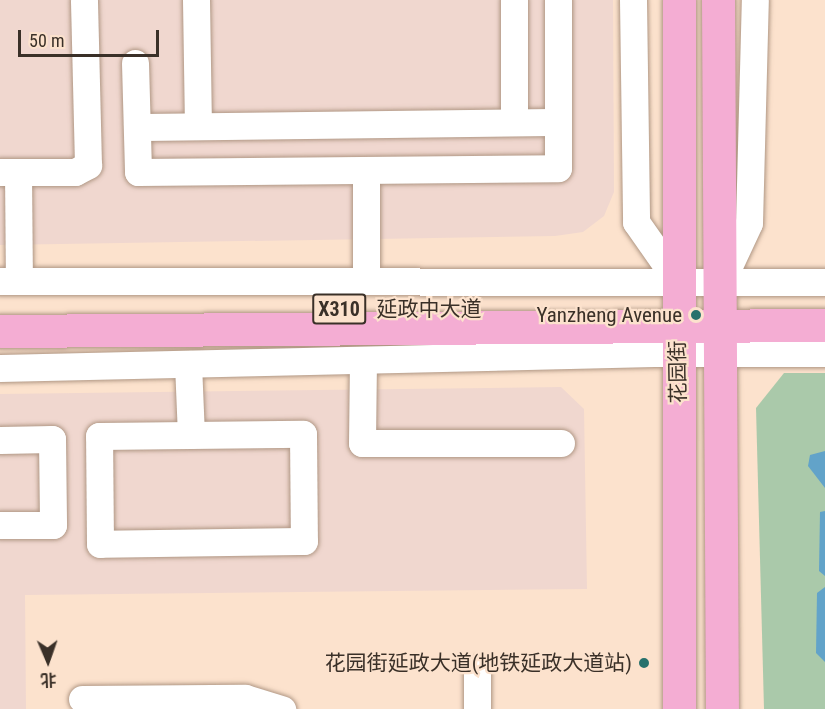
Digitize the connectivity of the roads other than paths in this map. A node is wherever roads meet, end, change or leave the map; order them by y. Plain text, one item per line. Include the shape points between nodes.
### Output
1 (84, 0) edge
2 (196, 0) edge
3 (514, 0) edge
4 (558, 0) edge
5 (633, 0) edge
6 (679, 0) edge
7 (718, 0) edge
8 (755, 0) edge
9 (135, 63) dead end
10 (514, 122) junction
11 (558, 122) junction
12 (198, 126) junction
13 (137, 127) junction
14 (366, 171) junction
15 (9, 172) edge
16 (9, 281) edge
17 (366, 281) junction
18 (825, 282) edge
19 (825, 307) edge
20 (0, 311) edge
21 (678, 317) junction
22 (721, 317) junction
23 (825, 325) edge
24 (0, 331) edge
25 (825, 353) edge
26 (363, 360) junction
27 (188, 364) junction
28 (0, 368) edge
29 (191, 435) junction
30 (0, 440) edge
31 (561, 443) dead end
32 (0, 525) edge
33 (477, 670) dead end
34 (82, 699) dead end
35 (282, 709) edge
36 (477, 709) edge
37 (679, 709) edge
38 (722, 709) edge

1 - 15 street via 88,165 75,172
2 - 12 street
3 - 10 street
4 - 11 street
5 - 21 street via 636,222
6 - 21 main road, 花园街
7 - 22 main road, 花园街
8 - 22 street via 749,223
9 - 13 street
10 - 11 street
10 - 12 street
11 - 14 street via 558,168
12 - 13 street
13 - 14 street via 138,172
14 - 17 street
15 - 16 street
16 - 17 street
17 - 21 street
18 - 22 street
19 - 22 main road, X310
20 - 21 main road, 延政中大道 / X310
21 - 22 main road, X310
21 - 22 street
21 - 24 main road, 延政中大道 / X310
21 - 26 street
21 - 37 main road, 花园街
22 - 23 main road, X310
22 - 25 street
22 - 38 main road, 花园街
26 - 27 street
26 - 31 street via 362,443
27 - 28 street
27 - 29 street
29 - 29 street via 99,436 100,544 304,541 303,434
30 - 32 street via 52,439 53,525
33 - 36 street
34 - 35 street via 245,698

